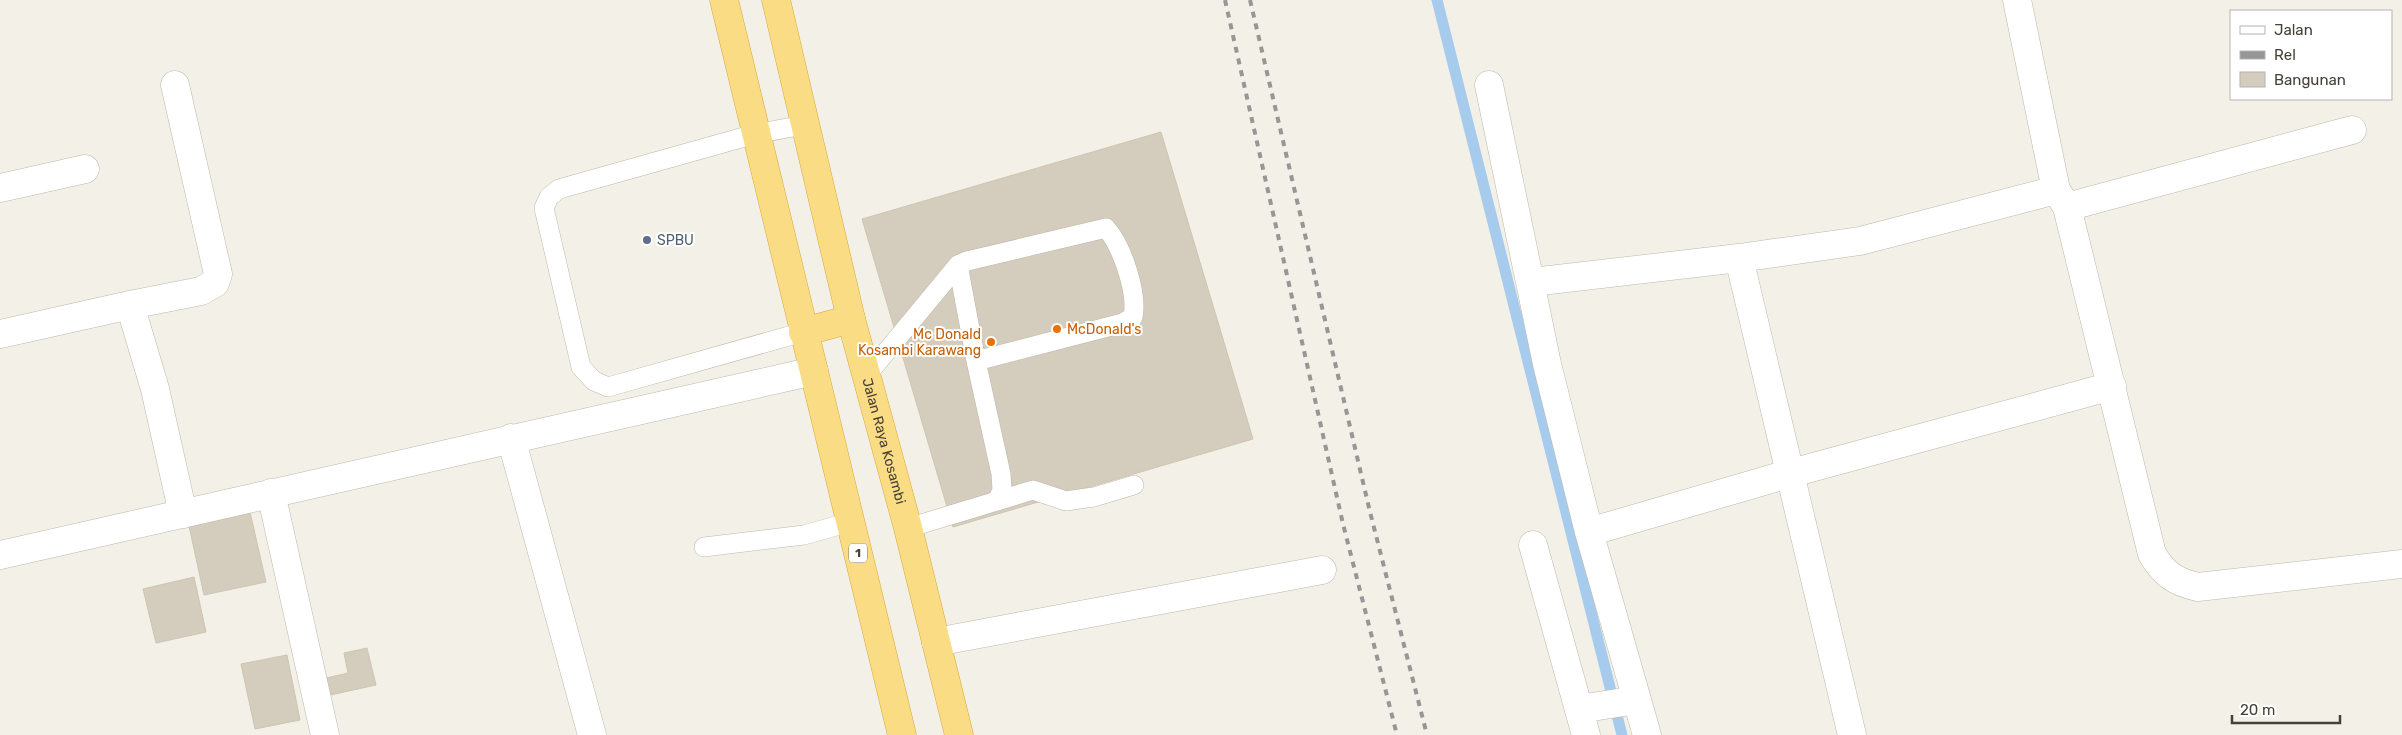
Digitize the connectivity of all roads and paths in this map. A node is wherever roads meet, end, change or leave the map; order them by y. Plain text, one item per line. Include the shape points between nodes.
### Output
1 (724, 0) edge
2 (776, 0) edge
3 (2017, 0) edge
4 (175, 85) dead end
5 (1489, 85) dead end
6 (804, 125) junction
7 (2352, 130) dead end
8 (756, 134) junction
9 (85, 169) dead end
10 (0, 188) edge
11 (2062, 198) junction
12 (1739, 258) junction
13 (958, 265) junction
14 (1532, 282) junction
15 (130, 305) junction
16 (851, 319) junction
17 (803, 332) junction
18 (0, 334) edge
19 (976, 361) junction
20 (814, 370) junction
21 (867, 375) junction
22 (2112, 386) junction
23 (511, 438) junction
24 (1788, 474) junction
25 (1134, 485) dead end
26 (271, 493) junction
27 (998, 499) junction
28 (183, 514) junction
29 (850, 522) junction
30 (908, 528) junction
31 (1589, 532) junction
32 (1533, 545) dead end
33 (704, 547) dead end
34 (0, 555) edge
35 (2402, 564) edge
36 (1322, 570) dead end
37 (936, 642) junction
38 (1630, 701) junction
39 (1586, 708) junction
40 (325, 735) edge
41 (592, 735) edge
42 (902, 735) edge
43 (959, 735) edge
44 (1586, 735) edge
45 (1647, 735) edge
46 (1852, 735) edge

1 - 8 highway, 1
2 - 6 highway, Jalan Raya Kosambi
3 - 11 street
4 - 15 street via 218,274 215,283 201,292
5 - 14 street
6 - 8 lane
6 - 16 highway, Jalan Raya Kosambi
7 - 11 street
8 - 17 highway, 1
8 - 17 lane via 559,189 549,197 544,208 581,367 594,380 608,387
9 - 10 street
11 - 12 street via 1860,241
11 - 22 street
12 - 14 street
12 - 24 street
13 - 19 lane
13 - 19 lane via 1106,228 1116,239 1135,304 1133,317 1122,323
13 - 21 lane
14 - 31 street via 1547,364
15 - 18 street
15 - 28 street via 154,389
16 - 17 highway
16 - 21 highway, Jalan Raya Kosambi
17 - 20 highway, 1
19 - 27 lane via 1001,474 1002,490
20 - 23 street
20 - 29 highway, 1
21 - 30 highway, Jalan Raya Kosambi
22 - 24 street
22 - 35 street via 2152,554 2162,571 2174,580 2198,586
23 - 26 street
23 - 41 street
24 - 31 street
24 - 46 street
25 - 27 lane via 1094,497 1066,501 1033,490
26 - 28 street
26 - 40 street
27 - 30 lane
28 - 34 street
29 - 33 lane via 804,535
29 - 42 highway, 1
30 - 37 highway, Jalan Raya Kosambi
31 - 38 street
32 - 39 street
36 - 37 street
37 - 43 highway, Jalan Raya Kosambi
38 - 39 street
38 - 45 street
39 - 44 street

